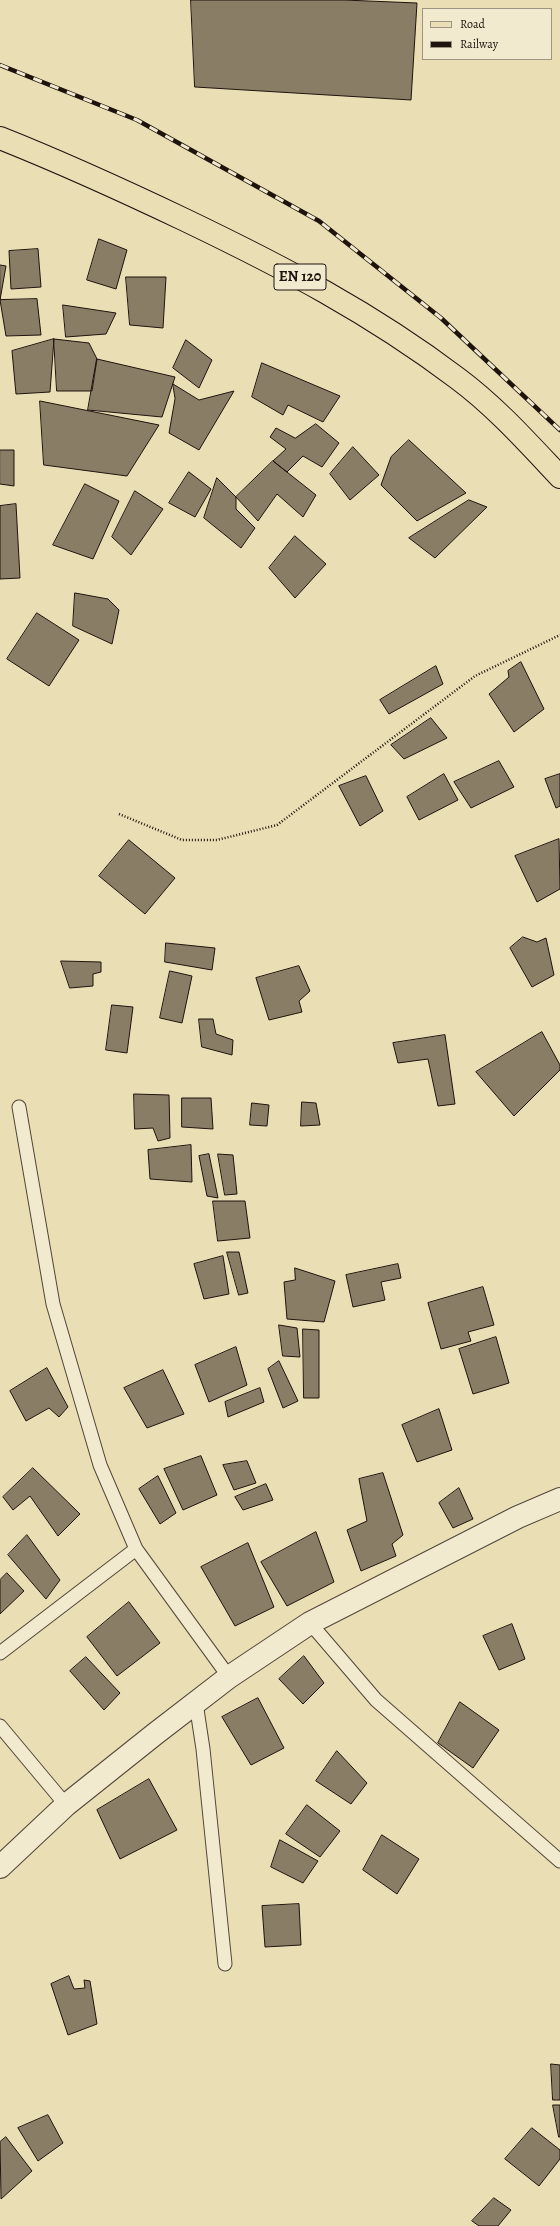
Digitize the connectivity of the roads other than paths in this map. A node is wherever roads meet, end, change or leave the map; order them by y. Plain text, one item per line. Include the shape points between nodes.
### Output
1 (0, 138) edge
2 (560, 477) edge
3 (19, 1107) dead end
4 (560, 1498) edge
5 (136, 1549) junction
6 (310, 1624) junction
7 (0, 1653) edge
8 (229, 1677) junction
9 (196, 1703) junction
10 (0, 1726) edge
11 (66, 1805) junction
12 (560, 1861) edge
13 (0, 1867) edge
14 (225, 1964) dead end

1 - 2 main road, EN 120 via 77,169 261,257 359,311 458,379 522,436
3 - 5 lane via 53,1304 100,1465
4 - 6 street
5 - 7 lane
5 - 8 lane
6 - 8 street
6 - 12 lane via 376,1700
8 - 9 street
9 - 11 street
9 - 14 lane
10 - 11 lane
11 - 13 street

